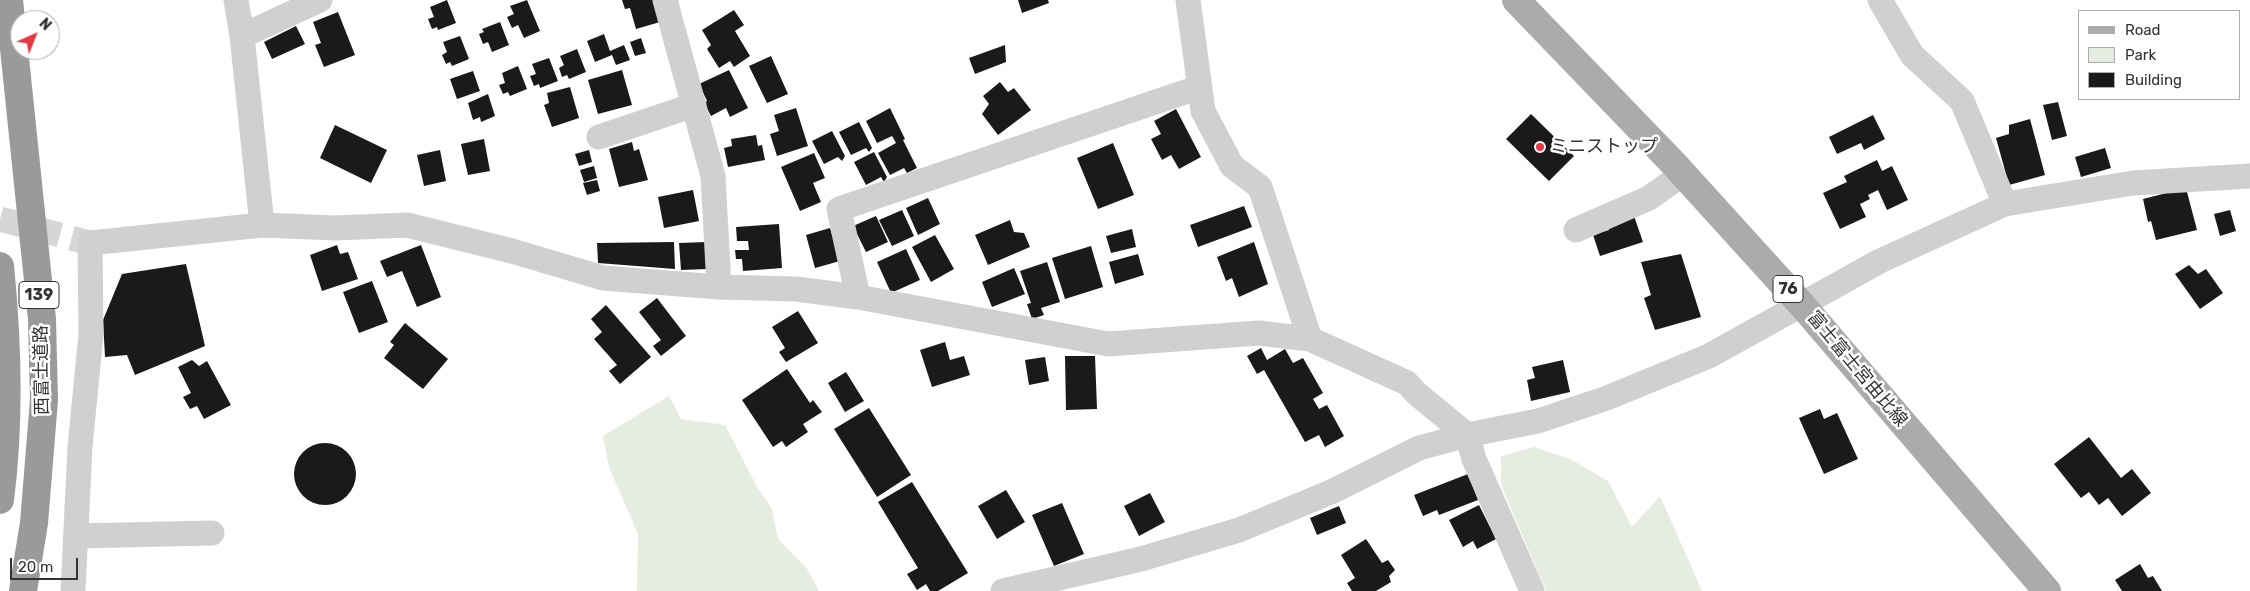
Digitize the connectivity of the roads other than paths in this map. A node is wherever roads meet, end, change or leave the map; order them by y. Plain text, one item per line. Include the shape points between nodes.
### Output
1 (9, 0) edge
2 (236, 0) edge
3 (320, 0) edge
4 (665, 0) edge
5 (1188, 0) edge
6 (1516, 0) edge
7 (1880, 0) edge
8 (242, 36) junction
9 (1200, 87) junction
10 (694, 105) junction
11 (599, 138) dead end
12 (1683, 174) junction
13 (2250, 176) edge
14 (2005, 204) junction
15 (262, 225) junction
16 (1576, 230) dead end
17 (0, 266) edge
18 (719, 287) junction
19 (858, 297) junction
20 (1802, 305) junction
21 (1310, 339) junction
22 (1467, 435) junction
23 (0, 500) edge
24 (212, 533) dead end
25 (76, 536) junction
26 (1013, 590) edge
27 (23, 591) edge
28 (73, 591) edge
29 (1532, 591) edge
30 (2047, 591) edge

1 - 27 highway, 西富士道路 / 139 via 42,319 44,400 34,523
2 - 8 street
3 - 8 street
4 - 10 street
5 - 9 street
6 - 12 main road, 富士富士宮由比線 / 76
7 - 14 street via 1912,55 1962,101
8 - 15 street
9 - 19 street via 839,209
9 - 21 street via 1203,111 1232,166 1260,186
10 - 11 street
10 - 18 street via 713,176
12 - 16 street via 1649,198
12 - 20 main road, 富士富士宮由比線 / 76
13 - 14 street via 2133,183
14 - 20 street via 1880,261
15 - 18 street via 335,228 407,225 603,278
15 - 25 street via 90,243 91,334 80,447
17 - 23 highway, 西富士道路 / 139 via 6,322 8,401
18 - 19 street via 796,289
19 - 21 street via 1108,344 1259,333
20 - 22 street via 1709,356 1615,394 1538,421
20 - 30 main road, 富士富士宮由比線 / 76
21 - 22 street via 1407,383
22 - 26 street via 1419,448 1331,492 1239,530 1141,559
22 - 29 street via 1474,459
24 - 25 street
25 - 28 street

